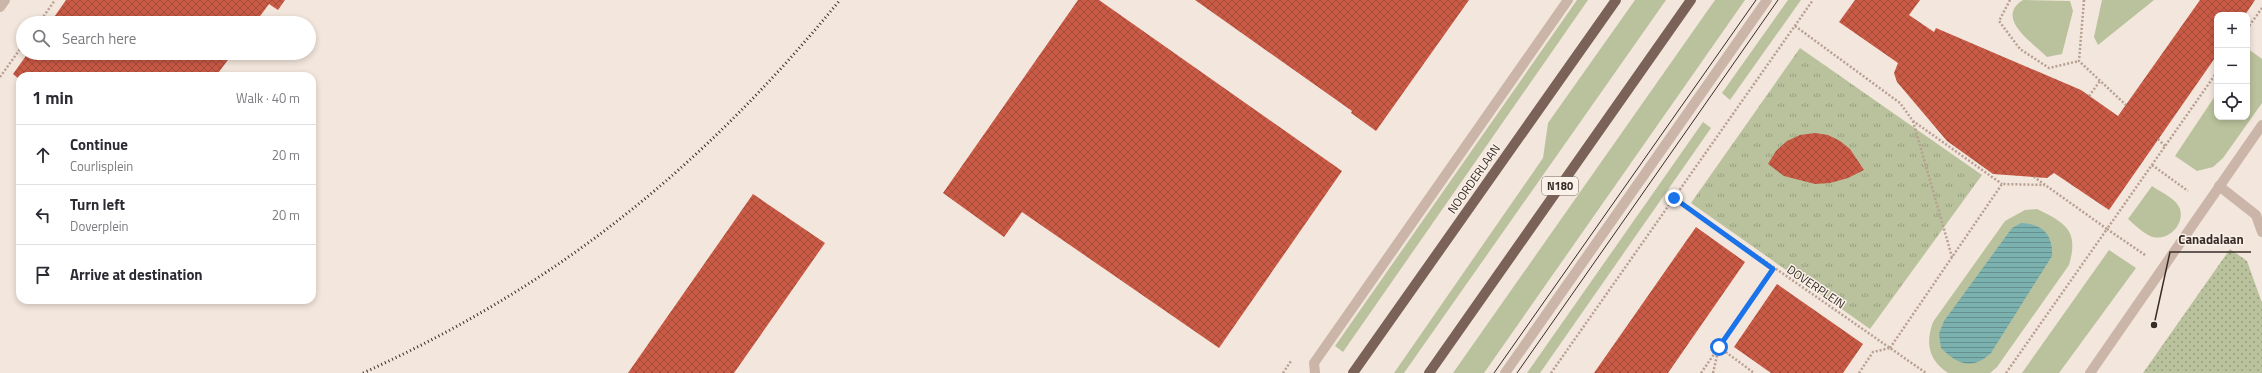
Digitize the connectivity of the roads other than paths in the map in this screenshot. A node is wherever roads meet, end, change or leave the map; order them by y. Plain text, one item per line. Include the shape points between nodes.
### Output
1 (5, 0) edge
2 (1568, 0) edge
3 (1616, 0) edge
4 (1691, 0) edge
5 (1767, 0) edge
6 (0, 7) edge
7 (2262, 125) edge
8 (2219, 186) junction
9 (2262, 232) edge
10 (1315, 373) edge
11 (1353, 373) edge
12 (1429, 373) edge
13 (1505, 373) edge
14 (2090, 373) edge

1 - 6 street
2 - 10 street via 1314,363
3 - 11 main road, NOORDERLAAN
4 - 12 main road, N180
5 - 13 street
7 - 8 street
8 - 9 street via 2256,215
8 - 14 street

